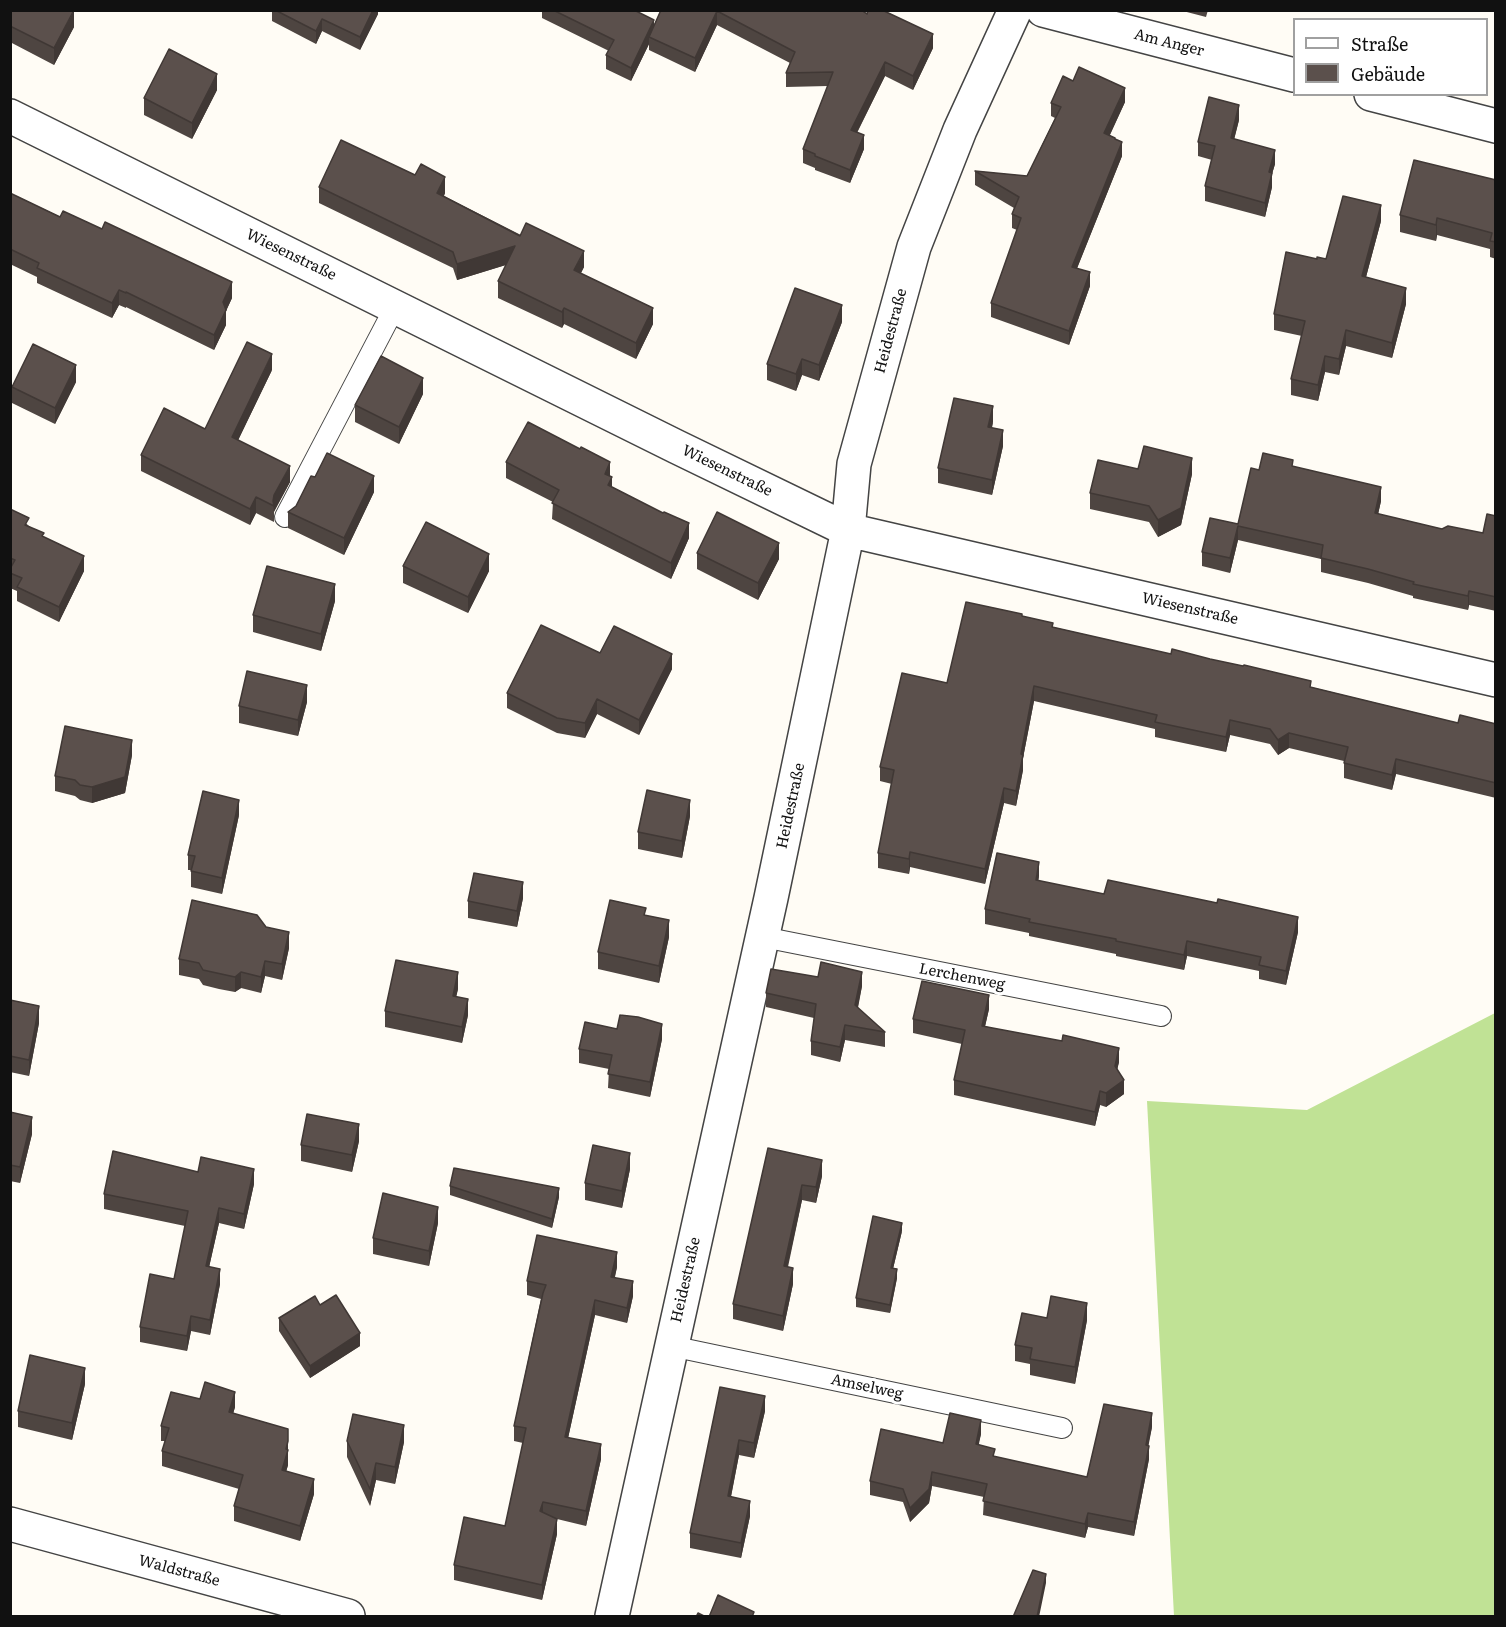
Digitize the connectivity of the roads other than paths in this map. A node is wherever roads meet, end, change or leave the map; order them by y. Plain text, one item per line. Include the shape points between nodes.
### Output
1 (1015, 10) edge
2 (1043, 10) edge
3 (1293, 75) edge
4 (1379, 96) edge
5 (10, 116) edge
6 (1496, 126) edge
7 (395, 307) junction
8 (285, 517) dead end
9 (848, 530) junction
10 (1496, 680) edge
11 (763, 937) junction
12 (1161, 1016) dead end
13 (671, 1346) junction
14 (1062, 1428) dead end
15 (10, 1524) edge
16 (348, 1617) edge
17 (612, 1617) edge

1 - 9 street, Heidestraße via 960,130 914,247 854,464
2 - 3 street, Am Anger
4 - 6 street
5 - 7 street, Wiesenstraße
7 - 8 lane
7 - 9 street, Wiesenstraße
9 - 10 street, Wiesenstraße
9 - 11 street, Heidestraße
11 - 12 lane, Lerchenweg
11 - 13 street, Heidestraße
13 - 14 lane, Amselweg
13 - 17 street, Heidestraße
15 - 16 street, Waldstraße

